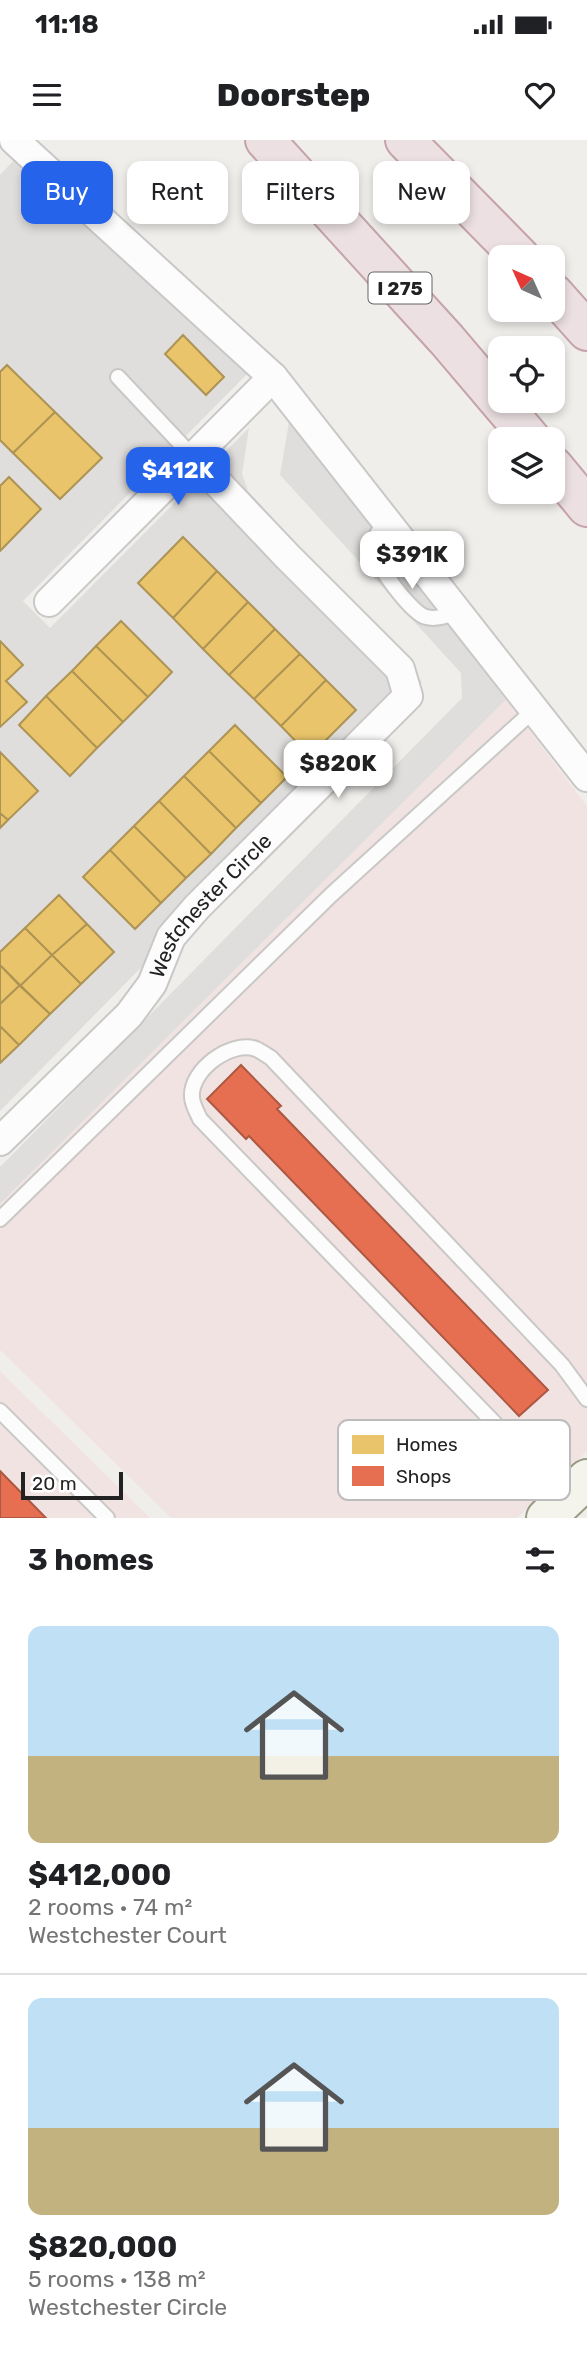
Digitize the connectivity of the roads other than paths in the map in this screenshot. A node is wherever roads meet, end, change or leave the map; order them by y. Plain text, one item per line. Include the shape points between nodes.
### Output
1 (8, 140) edge
2 (14, 140) edge
3 (265, 140) edge
4 (405, 140) edge
5 (0, 148) edge
6 (508, 245) edge
7 (565, 306) edge
8 (587, 331) edge
9 (118, 377) dead end
10 (273, 377) junction
11 (521, 427) edge
12 (193, 457) junction
13 (565, 480) edge
14 (587, 507) edge
15 (49, 602) dead end
16 (535, 709) junction
17 (587, 777) edge
18 (0, 1141) edge
19 (0, 1219) edge
20 (587, 1399) edge
21 (0, 1411) edge
22 (491, 1420) edge
23 (107, 1518) edge

1 - 5 street
2 - 10 street
3 - 11 highway, I 275
4 - 6 highway
7 - 8 highway
9 - 12 lane
10 - 12 street
10 - 16 street
12 - 15 street
12 - 18 street, Westchester Circle via 400,669 408,696 197,907 171,937 152,984 129,1015
13 - 14 highway
16 - 17 street
16 - 19 lane via 331,895
20 - 22 lane via 562,1365 271,1058 254,1048 230,1050 212,1059 197,1077 192,1097 200,1119
21 - 23 lane

